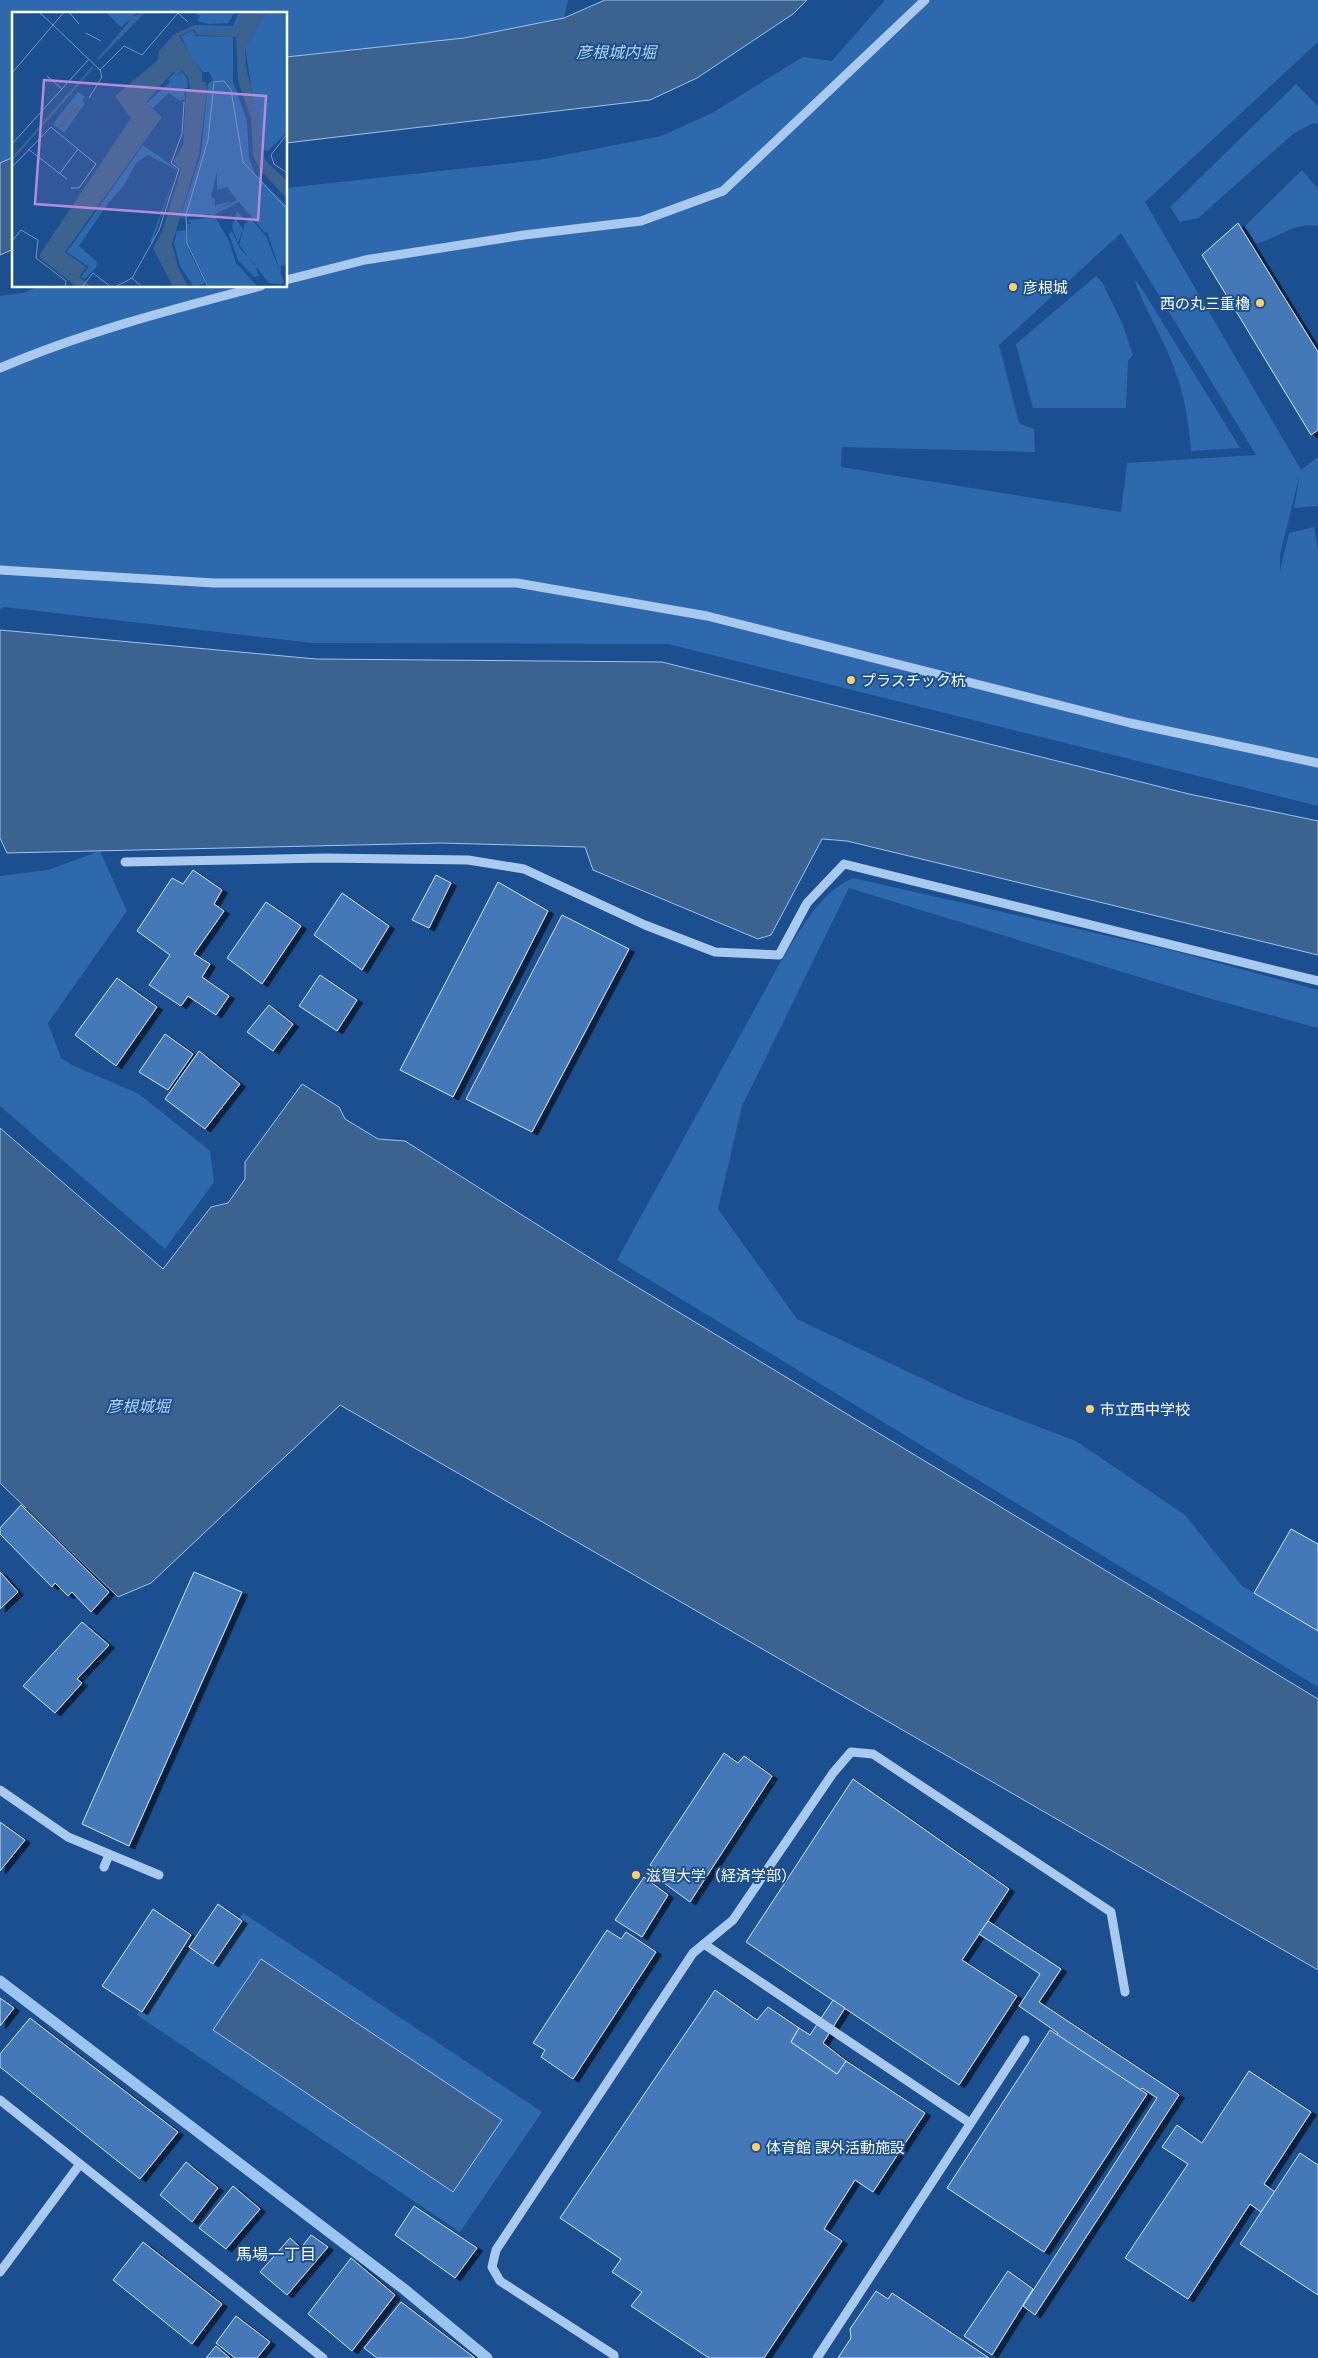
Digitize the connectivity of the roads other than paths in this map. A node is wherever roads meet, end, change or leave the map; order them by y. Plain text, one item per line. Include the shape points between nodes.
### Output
1 (925, 0) edge
2 (288, 279) edge
3 (253, 288) edge
4 (0, 368) edge
5 (0, 570) edge
6 (1318, 764) edge
7 (125, 862) dead end
8 (1318, 981) edge
9 (0, 1790) edge
10 (109, 1855) junction
11 (104, 1867) dead end
12 (158, 1875) dead end
13 (704, 1944) junction
14 (1125, 1992) dead end
15 (1025, 2040) dead end
16 (0, 2100) edge
17 (970, 2123) junction
18 (80, 2164) junction
19 (0, 2272) edge
20 (323, 2358) edge
21 (614, 2358) edge
22 (817, 2358) edge

1 - 2 street via 723,191 641,221 524,235 365,260
3 - 4 street via 178,307
5 - 6 street via 214,583 517,583 706,616 1130,722
7 - 8 street via 325,858 468,860 524,869 645,925 715,952 779,955 807,903 844,864
9 - 10 street via 68,1837
10 - 11 street
10 - 12 street
13 - 14 street via 733,1920 833,1773 851,1752 873,1754 1111,1912
13 - 17 street
13 - 21 street via 693,1954 496,2250 492,2266 500,2281
15 - 17 street
16 - 18 street
17 - 22 street
18 - 19 street
18 - 20 street

